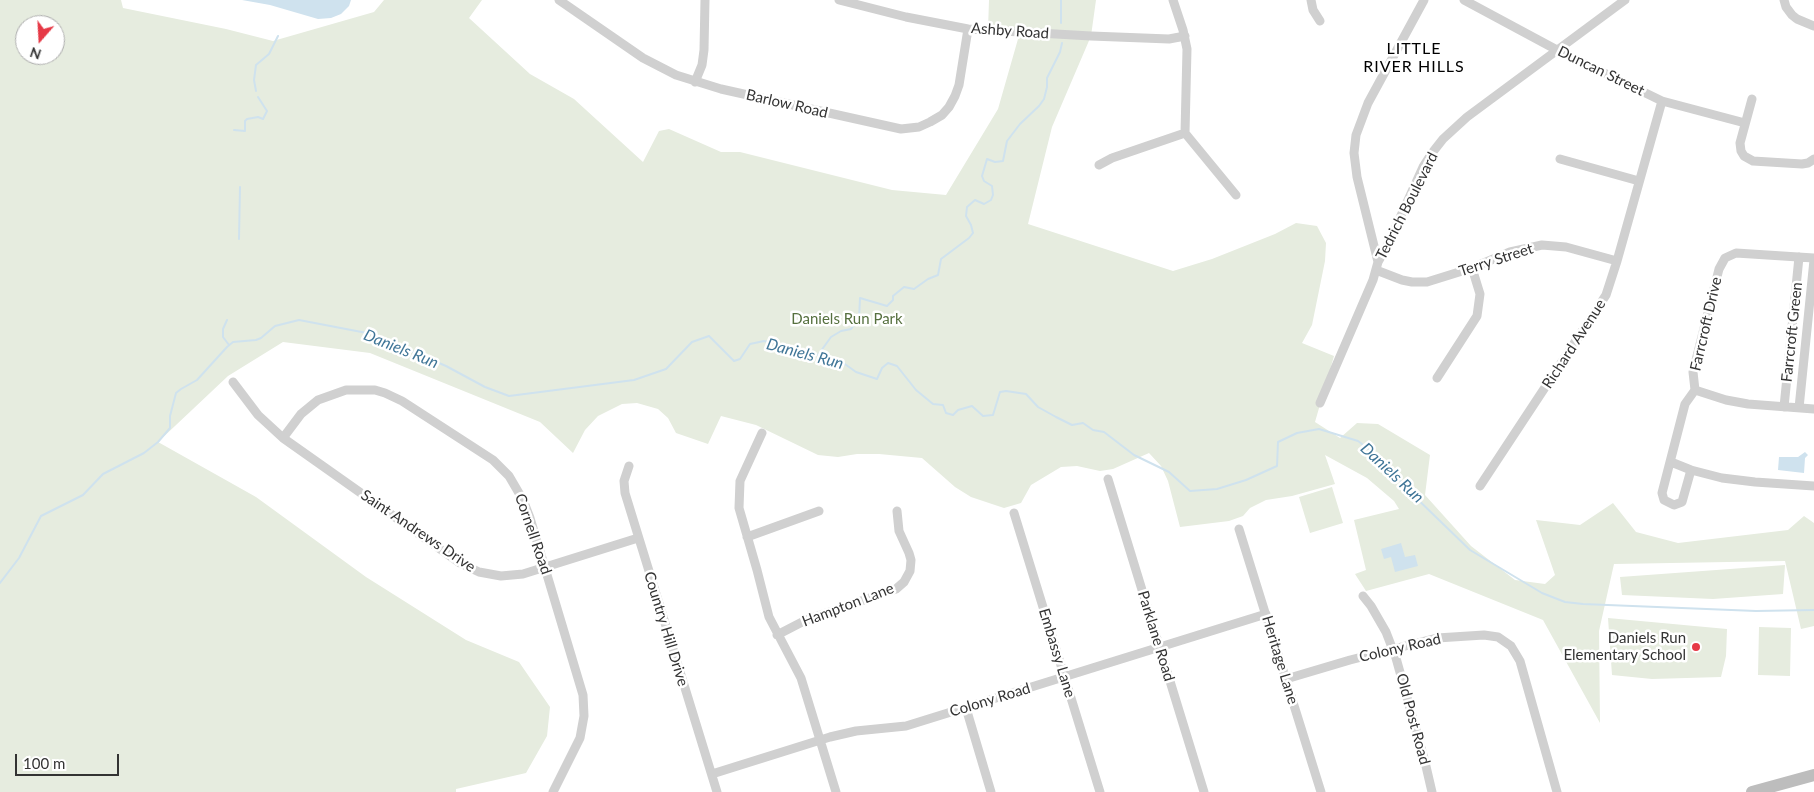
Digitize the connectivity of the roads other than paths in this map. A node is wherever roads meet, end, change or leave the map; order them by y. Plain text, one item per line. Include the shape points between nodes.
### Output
1 (560, 0) edge
2 (705, 0) edge
3 (839, 0) edge
4 (1172, 0) edge
5 (1311, 0) edge
6 (1424, 0) edge
7 (1464, 0) edge
8 (1625, 0) edge
9 (1784, 0) edge
10 (1320, 21) dead end
11 (1814, 26) edge
12 (968, 29) junction
13 (1184, 36) junction
14 (1557, 50) junction
15 (695, 82) junction
16 (1752, 98) dead end
17 (1662, 101) junction
18 (1745, 123) junction
19 (1185, 133) junction
20 (1560, 159) dead end
21 (1814, 159) edge
22 (1099, 165) dead end
23 (1639, 182) junction
24 (1236, 195) dead end
25 (1799, 257) junction
26 (1814, 259) edge
27 (1617, 261) junction
28 (1377, 266) junction
29 (1472, 268) junction
30 (1810, 332) edge
31 (1437, 378) dead end
32 (232, 382) dead end
33 (1695, 390) junction
34 (1320, 403) dead end
35 (1784, 406) junction
36 (1799, 408) junction
37 (1814, 409) edge
38 (762, 433) dead end
39 (283, 438) junction
40 (1671, 462) junction
41 (629, 466) dead end
42 (1691, 470) junction
43 (1108, 479) dead end
44 (1480, 486) dead end
45 (1814, 486) edge
46 (897, 510) dead end
47 (819, 511) dead end
48 (1014, 513) dead end
49 (1239, 529) dead end
50 (748, 537) junction
51 (638, 538) junction
52 (546, 568) junction
53 (1363, 596) dead end
54 (1266, 614) junction
55 (777, 635) junction
56 (1160, 648) junction
57 (1393, 650) junction
58 (1064, 677) junction
59 (1286, 679) junction
60 (966, 708) junction
61 (820, 740) junction
62 (712, 774) junction
63 (1814, 775) edge
64 (553, 792) edge
65 (717, 792) edge
66 (836, 792) edge
67 (991, 792) edge
68 (1100, 792) edge
69 (1204, 792) edge
70 (1321, 792) edge
71 (1432, 792) edge
72 (1557, 792) edge
73 (1752, 792) edge

1 - 15 street, Barlow Road via 650,62
2 - 15 street via 704,50
3 - 12 street, Ashby Road
4 - 13 street
5 - 10 street
6 - 28 street via 1368,103 1356,134 1357,177
7 - 14 street, Duncan Street
8 - 14 street, Tedrich Boulevard
9 - 11 street via 1792,15
12 - 13 street, Ashby Road via 1091,36
12 - 15 street, Barlow Road via 959,85 953,100 937,118 913,128 890,128
13 - 19 street via 1188,67
14 - 17 street, Duncan Street
14 - 28 street, Tedrich Boulevard via 1466,117 1443,139 1423,167
16 - 18 street
17 - 18 street, Duncan Street
17 - 23 street, Richard Avenue
18 - 21 street via 1740,147 1748,159 1802,164
19 - 22 street
19 - 24 street
20 - 23 street
23 - 27 street, Richard Avenue
25 - 26 street, Farrcroft Drive
25 - 33 street, Farrcroft Drive via 1736,253 1725,258 1718,269 1693,372
25 - 35 street, Farrcroft Green
26 - 30 street, Farrcroft Green
27 - 29 street, Terry Street via 1566,247 1542,245 1510,252
27 - 44 street, Richard Avenue via 1600,306
28 - 29 street, Terry Street via 1402,280 1421,282
28 - 34 street, Tedrich Boulevard
29 - 31 street via 1480,294 1477,316
30 - 36 street, Farrcroft Green
32 - 39 street, Saint Andrews Drive via 258,415
33 - 35 street, Farrcroft Drive via 1748,404
33 - 40 street via 1685,404
35 - 36 street, Farrcroft Drive
36 - 37 street
38 - 50 street via 738,489 738,508
39 - 52 street, Saint Andrews Drive via 469,568 510,576
39 - 52 street, Cornell Road via 301,414 327,396 365,389 394,396 492,460 505,472 524,500
40 - 42 street
40 - 42 street via 1662,493 1664,500 1674,504 1682,502
41 - 51 street, Country Hill Drive via 624,481 625,493
42 - 45 street via 1722,478
43 - 56 street, Parklane Road
46 - 55 street, Hampton Lane via 898,531 911,560 904,582 896,589 806,620
47 - 50 street
48 - 58 street, Embassy Lane
49 - 54 street, Heritage Lane
50 - 55 street
51 - 52 street, Saint Andrews Drive
51 - 62 street, Country Hill Drive
52 - 64 street, Cornell Road via 580,682 584,708 580,738
53 - 57 street, Old Post Road via 1386,632
54 - 56 street, Colony Road
54 - 59 street, Heritage Lane
55 - 61 street via 801,678
56 - 58 street, Colony Road
56 - 69 street, Parklane Road
57 - 59 street, Colony Road
57 - 71 street, Old Post Road
57 - 72 street, Colony Road via 1437,638 1484,635 1498,637 1511,646 1522,666
58 - 60 street, Colony Road
58 - 68 street, Embassy Lane
59 - 70 street, Heritage Lane
60 - 61 street, Colony Road via 906,726 856,731
60 - 67 street
61 - 62 street, Colony Road
61 - 66 street
62 - 65 street, Country Hill Drive
63 - 73 main road

